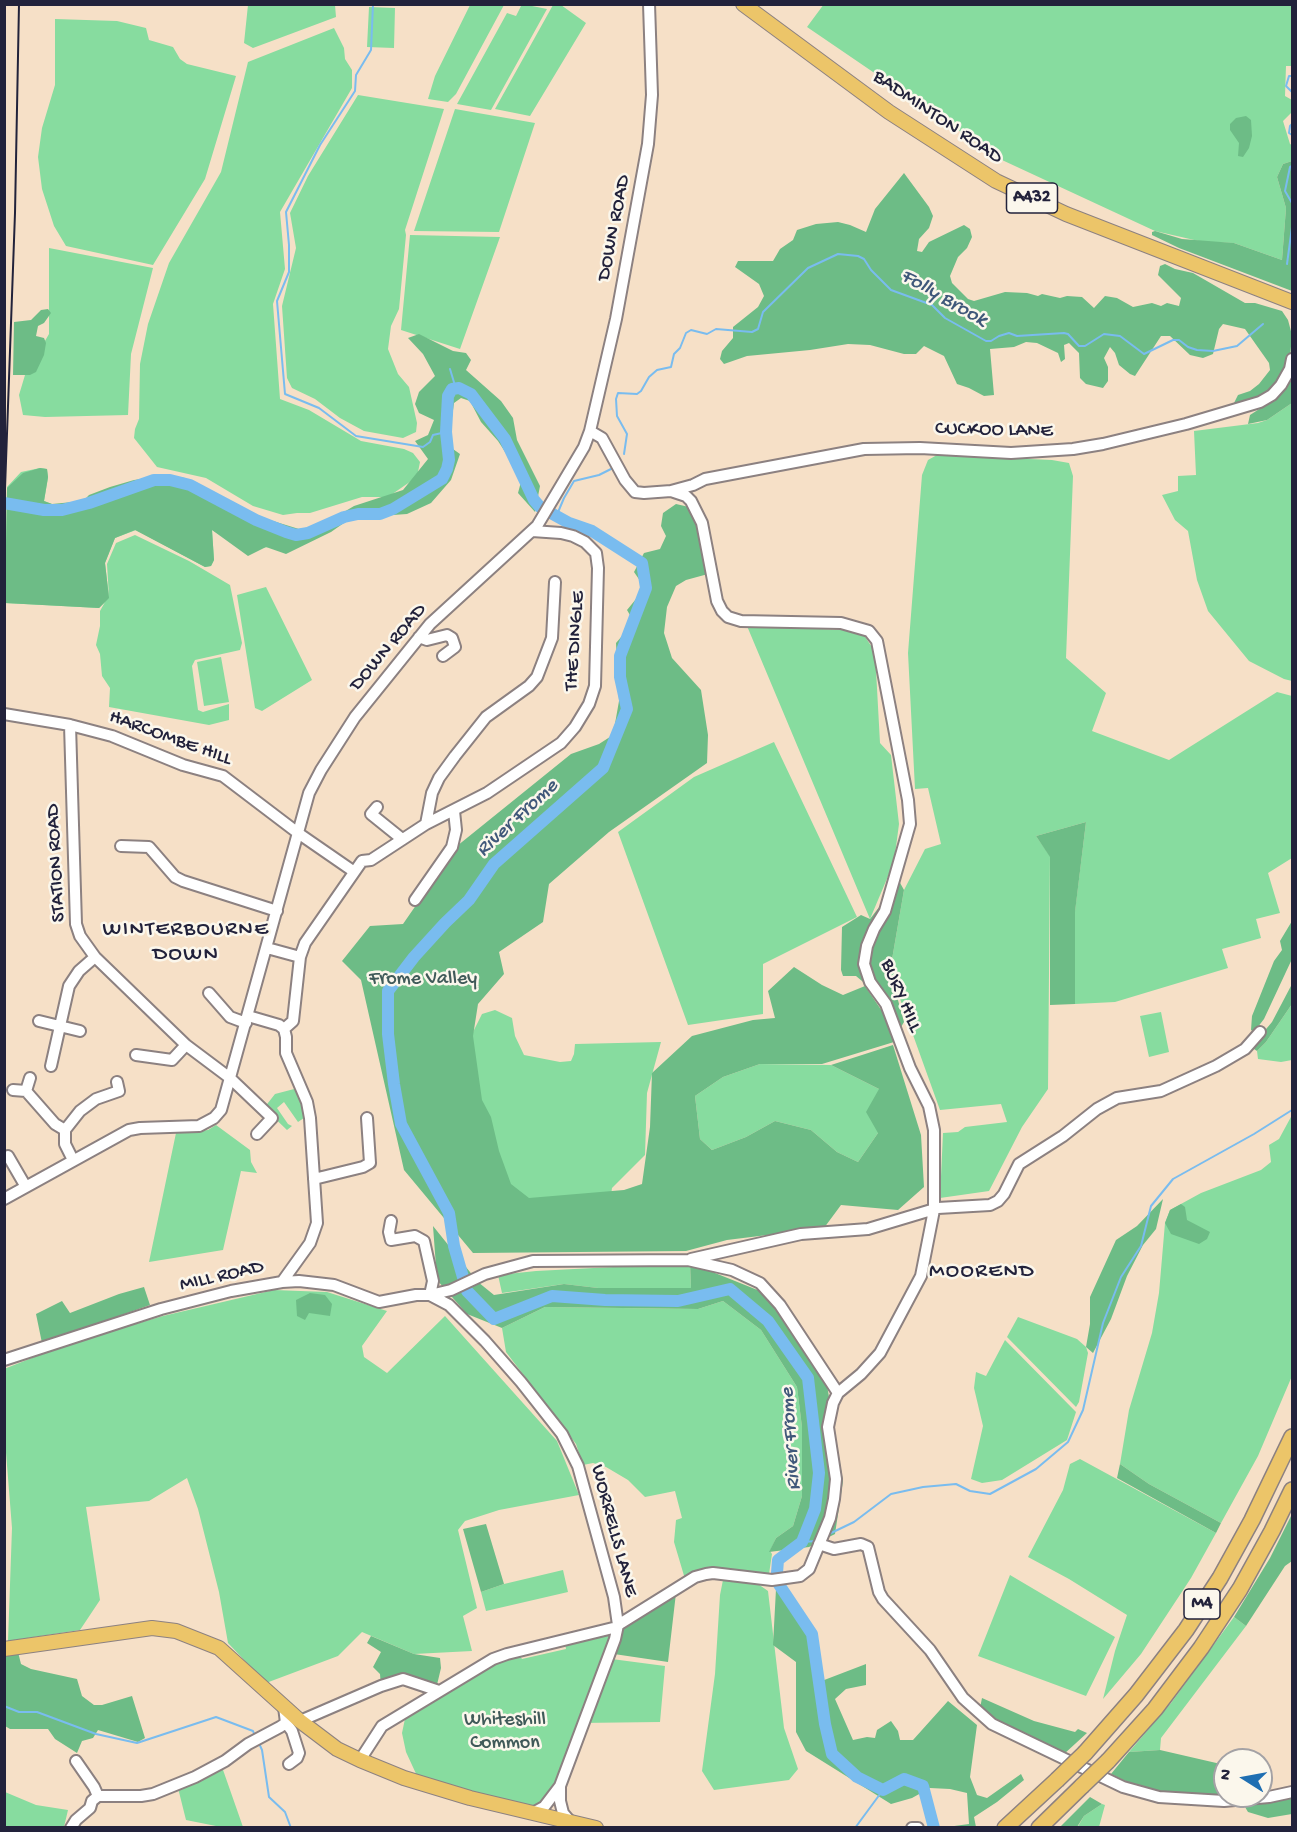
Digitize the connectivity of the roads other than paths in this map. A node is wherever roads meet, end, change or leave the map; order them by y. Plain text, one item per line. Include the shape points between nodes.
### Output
1 (649, 4) edge
2 (743, 4) edge
3 (1293, 302) edge
4 (1293, 359) edge
5 (591, 431) junction
6 (693, 485) junction
7 (670, 491) junction
8 (691, 501) junction
9 (535, 529) junction
10 (552, 587) dead end
11 (419, 637) junction
12 (443, 656) dead end
13 (9, 715) edge
14 (70, 725) junction
15 (377, 807) dead end
16 (454, 811) junction
17 (426, 824) junction
18 (298, 833) junction
19 (402, 839) junction
20 (121, 846) dead end
21 (353, 871) junction
22 (414, 900) dead end
23 (277, 911) junction
24 (267, 948) junction
25 (95, 957) junction
26 (300, 957) junction
27 (210, 993) dead end
28 (247, 1019) junction
29 (39, 1021) dead end
30 (59, 1026) junction
31 (284, 1029) junction
32 (80, 1031) dead end
33 (1260, 1032) dead end
34 (186, 1045) junction
35 (136, 1055) dead end
36 (51, 1066) dead end
37 (30, 1078) dead end
38 (230, 1078) junction
39 (117, 1082) dead end
40 (13, 1090) dead end
41 (26, 1091) junction
42 (367, 1118) dead end
43 (65, 1130) junction
44 (258, 1134) dead end
45 (8, 1156) dead end
46 (73, 1161) junction
47 (314, 1179) junction
48 (26, 1187) junction
49 (4, 1199) edge
50 (934, 1210) junction
51 (391, 1221) dead end
52 (688, 1260) junction
53 (282, 1282) junction
54 (430, 1295) junction
55 (4, 1360) edge
56 (838, 1393) junction
57 (1293, 1437) edge
58 (1293, 1490) edge
59 (819, 1544) junction
60 (834, 1549) junction
61 (815, 1559) junction
62 (618, 1626) junction
63 (4, 1649) edge
64 (439, 1691) junction
65 (293, 1722) junction
66 (360, 1760) junction
67 (76, 1761) dead end
68 (289, 1764) dead end
69 (560, 1786) junction
70 (1293, 1792) edge
71 (98, 1796) junction
72 (533, 1813) junction
73 (569, 1821) junction
74 (71, 1827) edge
75 (596, 1827) edge
76 (912, 1827) edge
77 (918, 1827) edge
78 (1005, 1827) edge
79 (1039, 1827) edge

1 - 5 street, DOWN ROAD via 652,95 648,144
2 - 3 main road, BADMINTON ROAD / A432 via 889,112 996,181 1076,218
4 - 6 street, CUCKOO LANE via 1281,385 1260,402 1103,444 1011,453 864,449 705,479
5 - 7 street via 602,438 635,492
5 - 9 street, DOWN ROAD
6 - 7 street, CUCKOO LANE
6 - 8 street
7 - 8 street
8 - 50 street, BURY HILL via 702,523 717,601 728,617 741,621 841,623 869,630 880,647 910,824 885,911 867,946 864,964 929,1106 934,1130
9 - 11 street, DOWN ROAD
9 - 16 street, THE DINGLE via 573,536 596,553 595,686 589,704 561,743 487,794
10 - 17 street via 552,638 537,677 486,717 455,756 432,793
11 - 12 street via 452,638 455,647
11 - 18 street, DOWN ROAD via 355,717 321,770 309,794
13 - 14 street, HARCOMBE HILL
14 - 18 street, HARCOMBE HILL via 223,776
14 - 25 street, STATION ROAD via 76,924
15 - 19 street via 371,814
16 - 17 street, THE DINGLE
16 - 22 street via 456,830 452,847
17 - 19 street, THE DINGLE
18 - 21 street, HARCOMBE HILL
18 - 23 street, DOWN ROAD
19 - 21 street, THE DINGLE via 371,860 362,861
20 - 23 street via 149,847 171,863 175,877
21 - 26 street via 305,943
23 - 24 street, DOWN ROAD
24 - 26 street
24 - 28 street, DOWN ROAD
25 - 30 street via 69,986
25 - 34 street, STATION ROAD
26 - 31 street via 293,1021
27 - 28 street via 230,1017
28 - 31 street
28 - 38 street, DOWN ROAD
29 - 30 street
30 - 32 street
30 - 36 street
31 - 47 street via 286,1053 308,1110
33 - 50 street via 1245,1049 1216,1066 1161,1091 1117,1098 1097,1109 1019,1164 998,1201
34 - 35 street via 172,1060
34 - 38 street, STATION ROAD
37 - 41 street
38 - 44 street, STATION ROAD via 272,1118
38 - 46 street, DOWN ROAD via 220,1110 207,1122 199,1126 129,1130
39 - 43 street via 119,1091 96,1099
40 - 41 street
41 - 43 street
42 - 47 street via 370,1163
43 - 46 street via 64,1144
45 - 48 street
46 - 48 street, DOWN ROAD
47 - 53 street via 317,1223 310,1243
48 - 49 street, DOWN ROAD
50 - 52 street via 867,1229 801,1234
50 - 56 street, BURY HILL via 921,1276 893,1330 880,1353
51 - 54 street via 391,1240 415,1236 424,1241 433,1281
52 - 54 street, MILL ROAD via 533,1261
52 - 56 street via 732,1270 760,1283 780,1305
53 - 54 street, MILL ROAD via 334,1286 379,1302
53 - 55 street, MILL ROAD via 161,1309
54 - 62 street, WORRELLS LANE via 449,1305 485,1341 562,1434 578,1466 614,1597
56 - 59 street via 828,1427 836,1479 834,1499
57 - 78 highway, M4, bridge via 1220,1578 1191,1621 1136,1695 1085,1753
58 - 79 highway, M4, bridge via 1240,1589 1201,1648 1108,1761
59 - 60 street
59 - 61 street
60 - 61 street
60 - 70 street via 861,1544 868,1547 883,1599 930,1650 963,1698 992,1724 1123,1787 1159,1797 1224,1801
61 - 62 street via 800,1576 771,1580 713,1573 695,1577
62 - 64 street via 493,1659
62 - 69 street, WORRELLS LANE
63 - 65 main road via 152,1628 176,1631 219,1648 284,1707
64 - 65 street via 403,1679
64 - 66 street via 382,1726
65 - 66 main road
65 - 68 street via 299,1753
65 - 71 street via 195,1777 153,1794
66 - 72 main road via 466,1797
67 - 71 street
69 - 72 street via 544,1807
69 - 73 street, WORRELLS LANE via 563,1813
71 - 74 street
72 - 73 main road
73 - 75 main road
76 - 77 street

